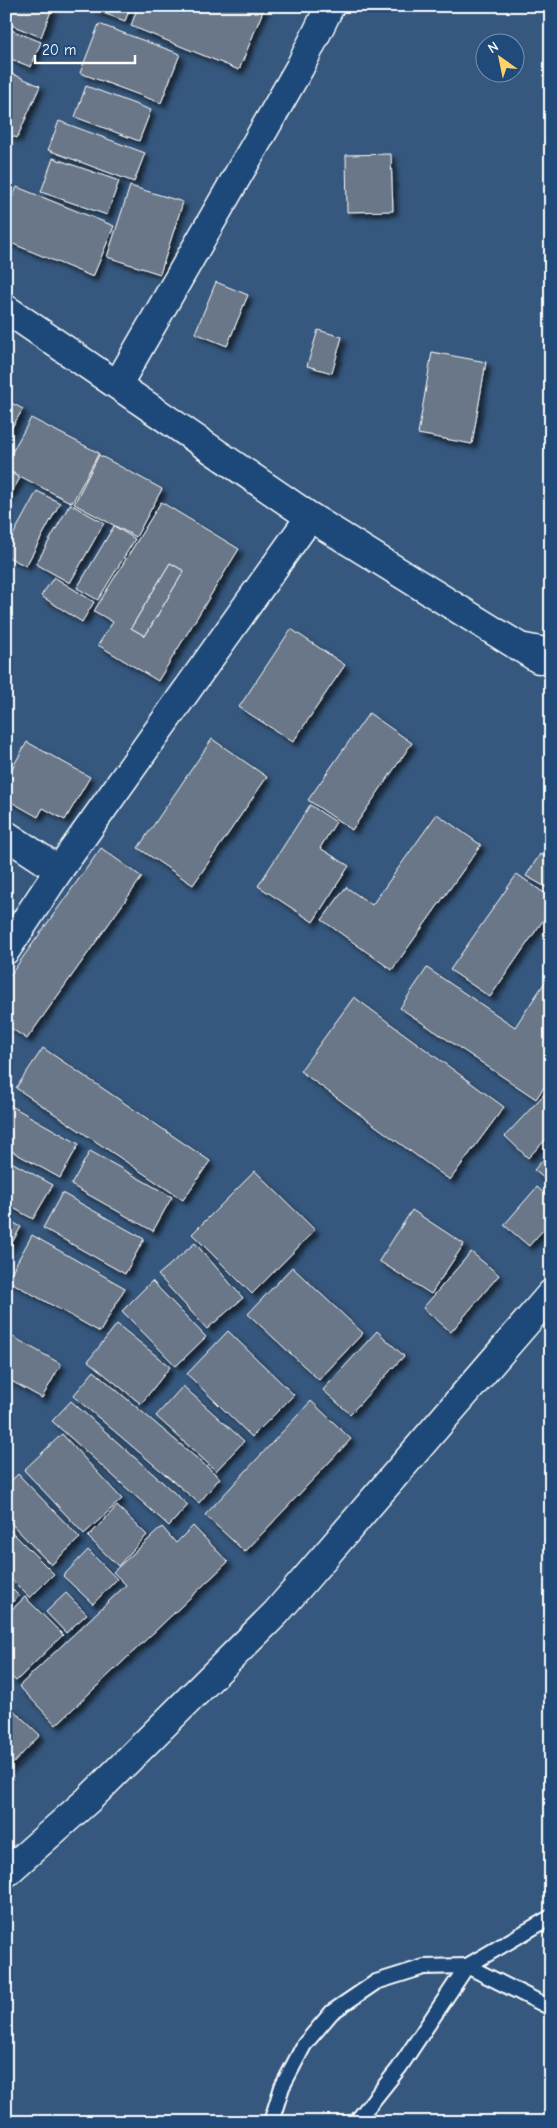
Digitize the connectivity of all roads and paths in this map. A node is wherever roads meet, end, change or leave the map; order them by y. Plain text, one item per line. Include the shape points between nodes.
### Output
1 (330, 6) edge
2 (6, 309) edge
3 (118, 384) junction
4 (310, 517) junction
5 (519, 646) junction
6 (551, 653) edge
7 (551, 666) edge
8 (6, 834) edge
9 (59, 870) junction
10 (6, 950) edge
11 (551, 1294) edge
12 (6, 1873) edge
13 (551, 1918) edge
14 (467, 1966) junction
15 (551, 2008) edge
16 (271, 2122) edge
17 (356, 2122) edge

1 - 3 street via 300,67
2 - 3 street
3 - 4 street
4 - 5 street
4 - 9 street
5 - 6 street
5 - 7 street
8 - 9 street
9 - 10 street
11 - 12 street via 276,1613 88,1800
13 - 14 lane
14 - 15 lane
14 - 16 lane via 424,1967 376,1982 332,2012 304,2044 282,2087
14 - 17 lane via 399,2068

